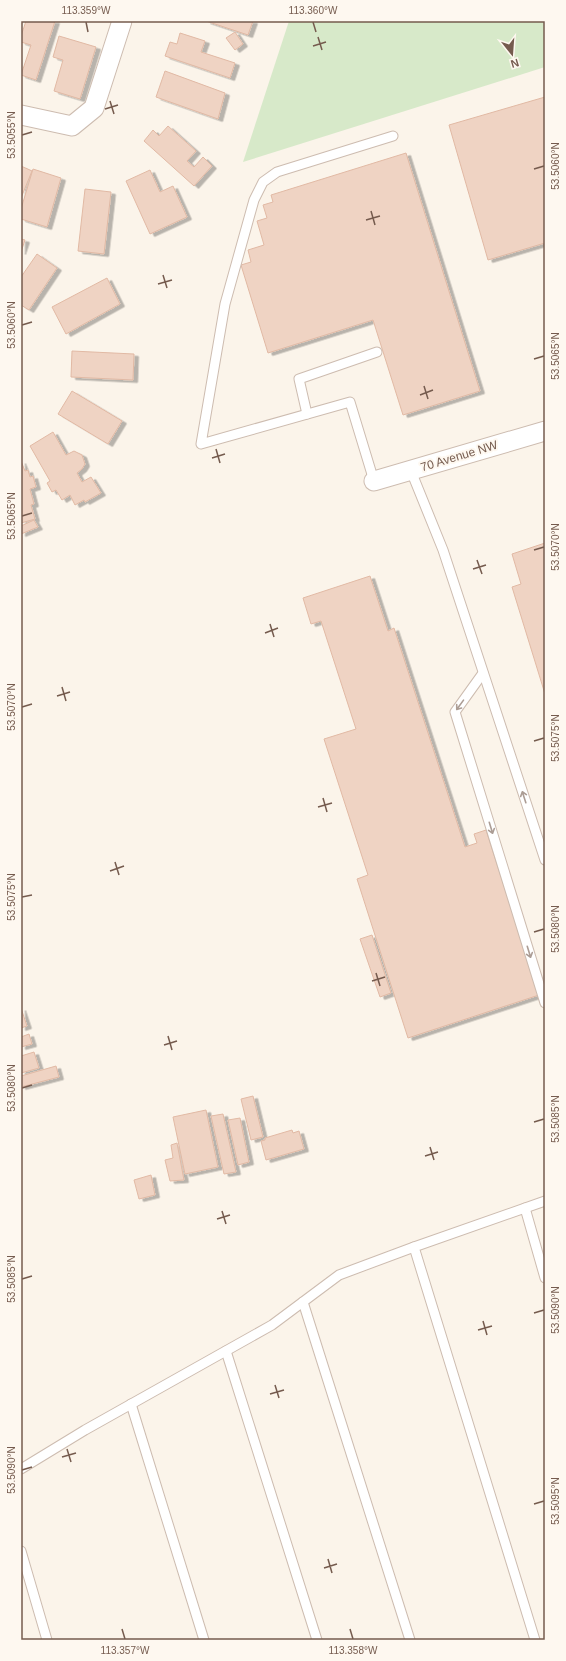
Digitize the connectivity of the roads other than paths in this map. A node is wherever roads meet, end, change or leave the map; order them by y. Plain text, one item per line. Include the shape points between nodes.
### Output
1 (122, 21) edge
2 (21, 115) edge
3 (393, 136) dead end
4 (378, 352) dead end
5 (307, 414) junction
6 (545, 431) edge
7 (411, 471) junction
8 (374, 481) joint
9 (483, 673) junction
10 (545, 860) edge
11 (545, 1003) edge
12 (545, 1201) edge
13 (525, 1208) junction
14 (414, 1247) junction
15 (545, 1278) edge
16 (304, 1302) junction
17 (226, 1351) junction
18 (131, 1404) junction
19 (21, 1469) edge
20 (21, 1551) edge
21 (30, 1582) junction
22 (21, 1585) edge
23 (47, 1640) edge
24 (204, 1640) edge
25 (317, 1640) edge
26 (410, 1640) edge
27 (535, 1640) edge

1 - 2 street via 94,108 72,126
3 - 5 lane via 277,172 263,182 254,200 225,304 201,444
4 - 5 lane via 299,379
5 - 8 lane via 350,402
6 - 7 street, 70 Avenue NW
7 - 8 street, 70 Avenue NW
7 - 9 lane via 443,550
10 -> 9 lane
9 -> 11 lane via 455,712
12 - 13 lane
13 - 14 lane
13 - 15 lane
14 - 16 lane via 339,1275
14 - 27 lane
16 - 17 lane via 272,1325
16 - 26 lane
17 - 18 lane
17 - 25 lane
18 - 19 lane
18 - 24 lane
20 - 21 lane
21 - 22 lane
21 - 23 lane

